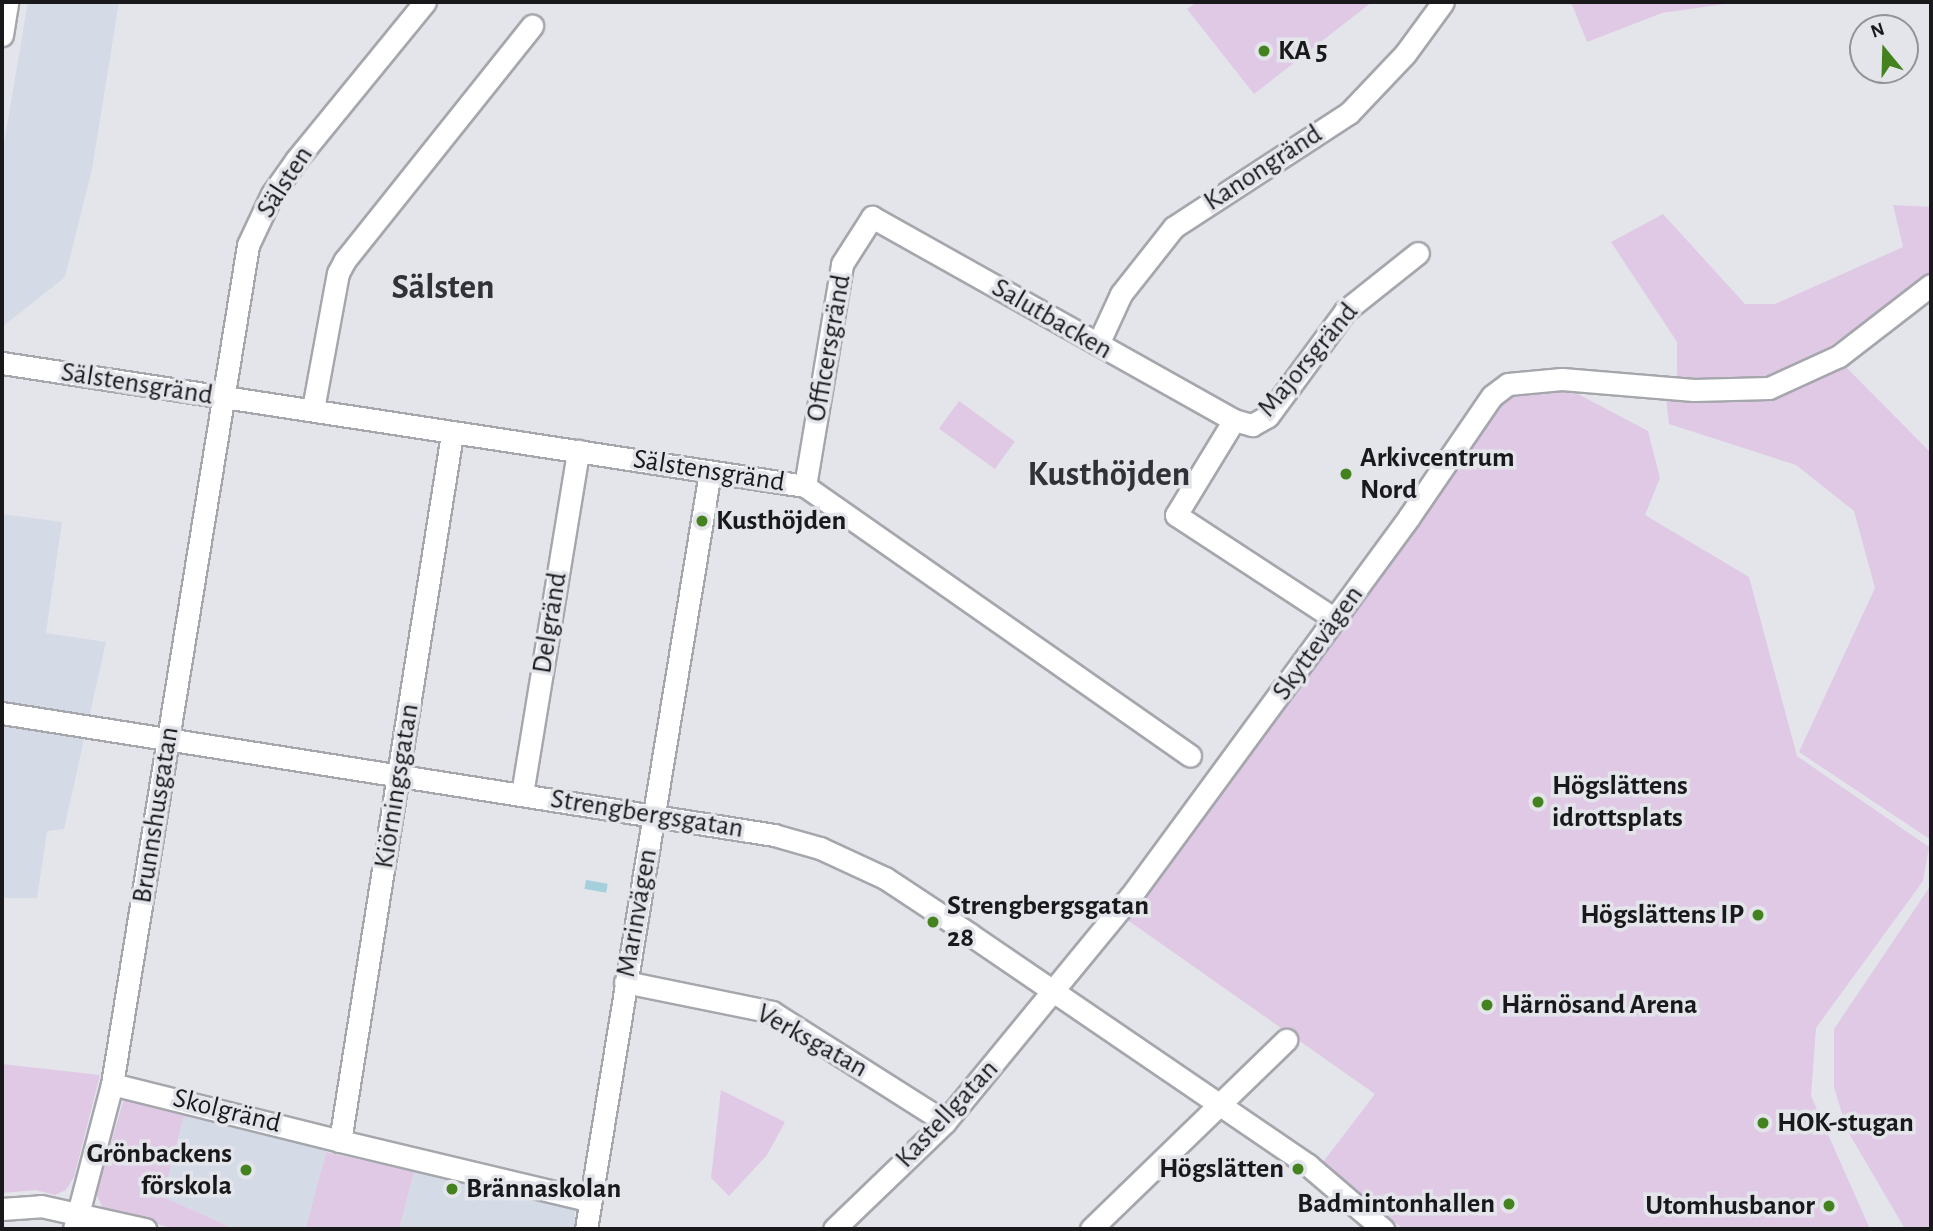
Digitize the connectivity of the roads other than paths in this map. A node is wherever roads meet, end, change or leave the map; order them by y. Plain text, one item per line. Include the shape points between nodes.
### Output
1 (7, 2) edge
2 (425, 2) edge
3 (1443, 2) edge
4 (531, 26) dead end
5 (2, 35) edge
6 (872, 217) joint
7 (1418, 253) dead end
8 (1931, 285) edge
9 (1098, 344) junction
10 (2, 363) edge
11 (222, 398) junction
12 (313, 409) junction
13 (1234, 421) junction
14 (452, 434) junction
15 (578, 451) junction
16 (710, 472) junction
17 (805, 486) junction
18 (1335, 619) junction
19 (2, 713) edge
20 (167, 741) junction
21 (1190, 756) dead end
22 (398, 774) junction
23 (522, 794) junction
24 (654, 816) junction
25 (625, 982) junction
26 (1054, 993) junction
27 (1286, 1040) dead end
28 (112, 1084) junction
29 (1220, 1105) junction
30 (945, 1122) junction
31 (341, 1139) junction
32 (588, 1200) junction
33 (2, 1209) edge
34 (76, 1222) edge
35 (145, 1229) edge
36 (586, 1229) edge
37 (834, 1229) edge
38 (1091, 1229) edge
39 (1383, 1229) edge

1 - 5 street
2 - 11 street, Sälsten via 296,160 260,216 239,286
3 - 9 street, Kanongränd via 1405,54 1349,113 1174,227 1121,294
4 - 12 street via 345,260 338,273
6 - 9 street, Salutbacken
6 - 17 street, Officersgränd via 842,264
7 - 13 street, Majorsgränd via 1345,311 1268,416 1252,425
8 - 18 street, Skyttevägen via 1839,356 1769,388 1741,391 1525,380 1492,396
9 - 13 street, Salutbacken
10 - 11 street, Sälstensgränd
11 - 12 street, Sälstensgränd
11 - 20 street, Brunnshusgatan
12 - 14 street, Sälstensgränd
13 - 18 street, Majorsgränd via 1176,515
14 - 15 street, Sälstensgränd
14 - 22 street, Kiörningsgatan
15 - 16 street, Sälstensgränd
15 - 23 street, Delgränd
16 - 17 street, Sälstensgränd
16 - 24 street, Marinvägen
17 - 21 street, Sälstensgränd
18 - 26 street, Skyttevägen
19 - 20 street, Strengbergsgatan
20 - 22 street, Strengbergsgatan
20 - 28 street, Brunnshusgatan
22 - 23 street, Strengbergsgatan
22 - 31 street, Kiörningsgatan
23 - 24 street, Strengbergsgatan
24 - 25 street, Marinvägen
24 - 26 street, Strengbergsgatan via 774,835 855,862
25 - 30 street, Verksgatan via 772,1012
25 - 32 street, Marinvägen
26 - 29 street, Strengbergsgatan
26 - 30 street, Kastellgatan
27 - 29 street
28 - 31 street, Skolgränd
28 - 34 street, Brunnshusgatan
29 - 38 street
29 - 39 street, Strengbergsgatan via 1325,1178
30 - 37 street, Kastellgatan
31 - 32 street, Skolgränd
32 - 36 street, Marinvägen
33 - 34 street via 41,1206
34 - 35 street

